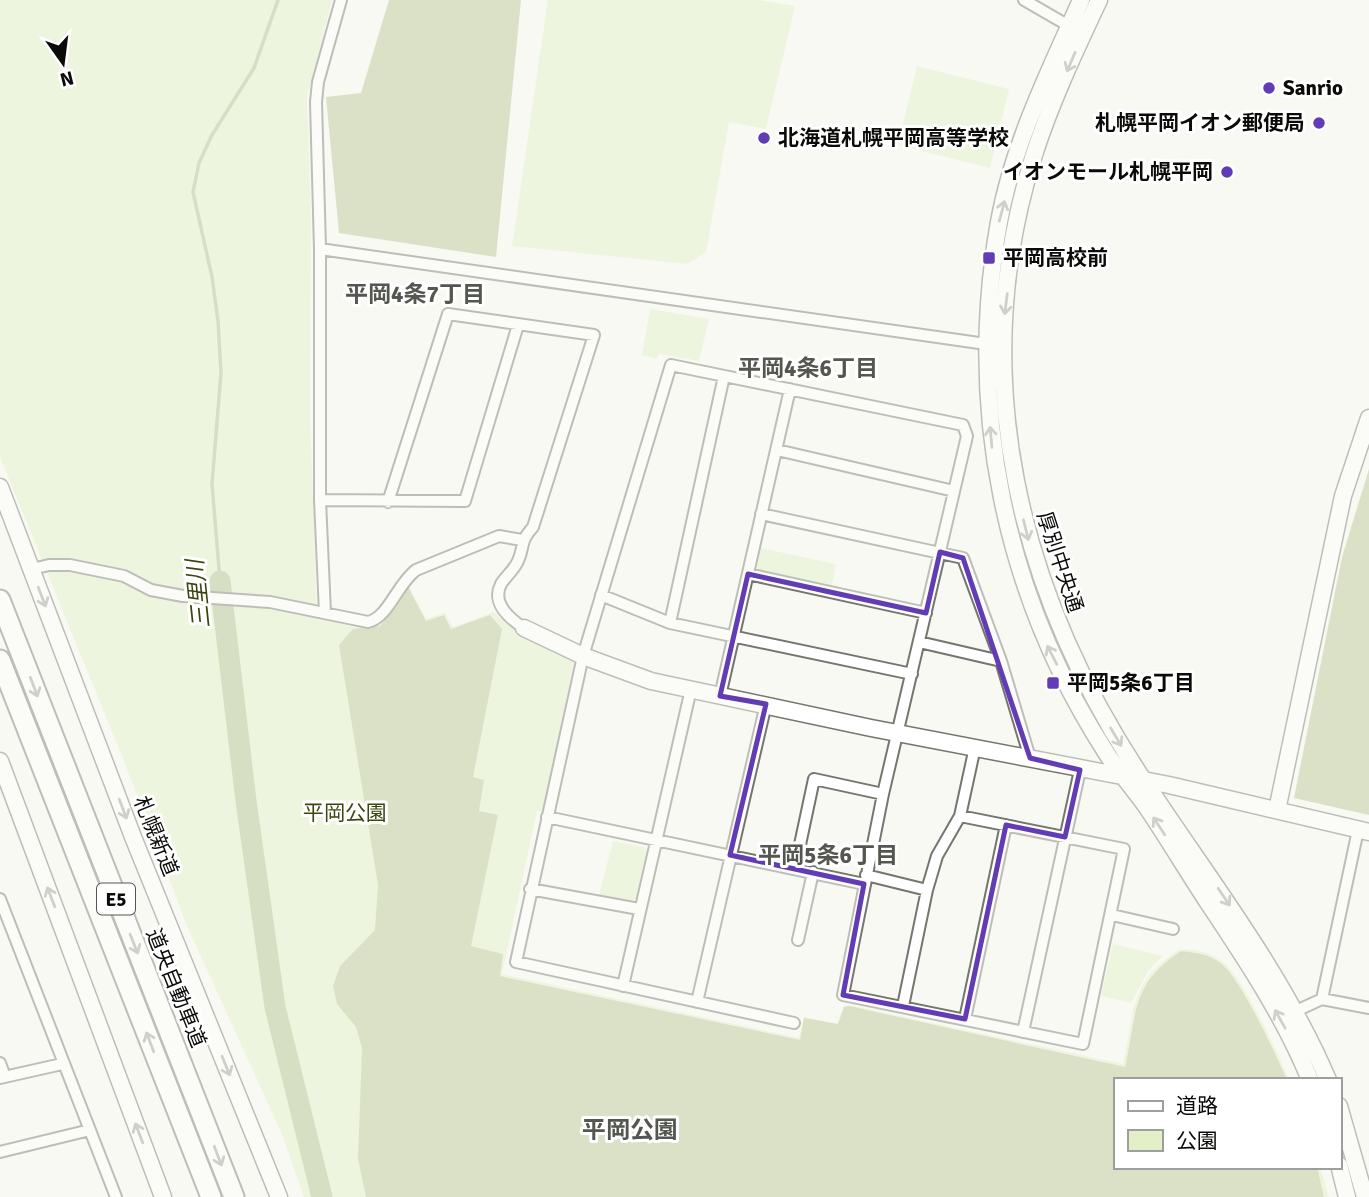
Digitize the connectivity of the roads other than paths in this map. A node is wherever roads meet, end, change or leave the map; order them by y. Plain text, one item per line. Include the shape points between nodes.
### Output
1 (341, 0) edge
2 (1024, 0) edge
3 (1081, 0) edge
4 (1099, 0) edge
5 (1069, 26) junction
6 (320, 249) junction
7 (518, 325) junction
8 (986, 344) junction
9 (724, 376) junction
10 (790, 389) junction
11 (1369, 418) edge
12 (777, 450) junction
13 (0, 487) edge
14 (954, 491) junction
15 (320, 500) junction
16 (388, 502) junction
17 (761, 514) junction
18 (522, 540) junction
19 (940, 552) junction
20 (32, 569) junction
21 (748, 574) junction
22 (601, 595) junction
23 (0, 600) edge
24 (325, 613) junction
25 (926, 613) junction
26 (670, 623) junction
27 (524, 628) joint
28 (734, 636) junction
29 (919, 642) junction
30 (583, 656) junction
31 (0, 660) edge
32 (1001, 661) junction
33 (912, 674) junction
34 (691, 689) junction
35 (720, 696) junction
36 (766, 704) junction
37 (900, 732) junction
38 (975, 747) junction
39 (1030, 758) junction
40 (0, 761) edge
41 (1080, 770) junction
42 (1124, 777) junction
43 (1143, 780) junction
44 (883, 794) junction
45 (1277, 810) junction
46 (960, 816) junction
47 (547, 817) junction
48 (1006, 825) junction
49 (1364, 831) edge
50 (1065, 837) junction
51 (655, 839) junction
52 (730, 855) junction
53 (795, 868) junction
54 (813, 872) junction
55 (865, 879) junction
56 (530, 889) junction
57 (927, 890) junction
58 (0, 899) edge
59 (639, 909) junction
60 (1112, 915) junction
61 (1173, 929) dead end
62 (798, 940) dead end
63 (623, 986) junction
64 (1322, 999) junction
65 (698, 1002) junction
66 (903, 1006) junction
67 (1369, 1008) edge
68 (1296, 1011) junction
69 (965, 1019) junction
70 (794, 1023) dead end
71 (1023, 1032) junction
72 (0, 1063) edge
73 (62, 1064) junction
74 (3, 1078) edge
75 (1310, 1078) edge
76 (1327, 1078) edge
77 (1341, 1114) edge
78 (90, 1130) junction
79 (0, 1152) edge
80 (1340, 1169) edge
81 (116, 1197) edge
82 (163, 1197) edge
83 (211, 1197) edge
84 (234, 1197) edge
85 (279, 1197) edge
86 (1347, 1197) edge
87 (1365, 1197) edge

1 - 6 street via 316,102
2 - 5 street
3 - 5 street, 厚別中央通
4 -> 43 street, 厚別中央通 via 1033,158 1015,229 1004,324 1004,382 1017,493 1043,587 1092,697
8 -> 5 street, 厚別中央通 via 999,220 1021,142
6 - 8 street
6 - 15 street
7 - 16 street via 465,501
7 - 16 street via 448,314
7 - 18 street via 594,335 533,527
42 -> 8 street, 厚別中央通 via 1074,698 1047,644 1018,567 991,446
9 - 10 street
9 - 22 street via 671,365
9 - 26 street
10 - 12 street
10 - 14 street via 963,425 967,436
11 - 45 street via 1343,496
12 - 14 street
12 - 17 street
13 - 20 street, 札幌新道
14 - 19 street
15 - 16 street
15 - 24 street
17 - 19 street
17 - 21 street
18 - 24 street via 499,536 416,570 405,578 377,620
18 - 27 street via 518,561 498,595 505,612
19 - 25 street
19 - 32 street via 963,558
20 - 24 street via 70,565 124,576 151,590 246,599
20 -> 85 street, 札幌新道 via 133,837
21 - 25 street
21 - 28 street
22 - 26 street
22 - 30 street
23 -> 84 highway, 道央自動車道 / E5
25 - 29 street
26 - 28 street
27 - 30 street
28 - 33 street
28 - 35 street
29 - 32 street
29 - 33 street
30 - 34 street via 652,681
30 - 47 street
83 -> 31 highway, 道央自動車道 / E5
32 - 39 street
33 - 37 street
34 - 35 street
34 - 51 street
35 - 36 street
36 - 37 street
36 - 52 street
37 - 38 street
37 - 44 street
38 - 39 street
38 - 46 street
39 - 41 street
82 -> 40 street
41 - 42 street
41 - 50 street
42 - 43 street
75 -> 42 street, 厚別中央通 via 1261,985
43 - 45 street
43 -> 68 street, 厚別中央通
44 - 53 street via 814,779
44 - 55 street
45 - 49 street
46 - 48 street
46 - 57 street via 937,856
47 - 51 street
47 - 56 street
48 - 50 street
48 - 69 street
49 - 64 street
50 - 60 street via 1124,849
50 - 71 street
51 - 52 street
51 - 59 street
52 - 53 street
52 - 65 street
53 - 54 street
54 - 55 street
54 - 62 street
55 - 57 street
55 - 66 street via 843,995
56 - 59 street
56 - 63 street via 517,965
57 - 66 street
58 - 73 street
59 - 63 street
60 - 61 street
60 - 71 street via 1083,1044
63 - 65 street
64 - 67 street
64 - 68 street
65 - 70 street
66 - 69 street
68 - 76 street, 厚別中央通
69 - 71 street
72 - 74 street
73 - 74 street
73 - 78 street
77 - 87 street
78 - 79 street
78 - 81 street
80 - 86 street

